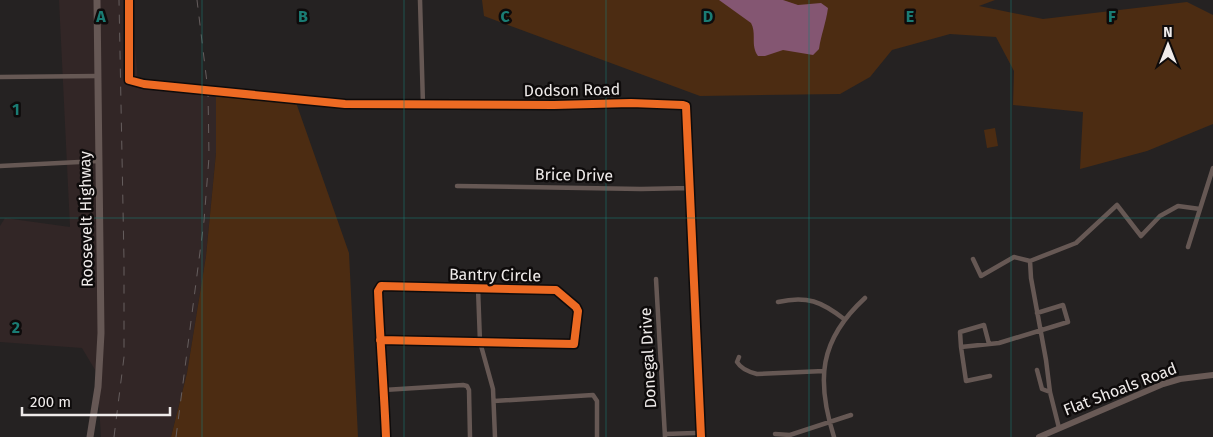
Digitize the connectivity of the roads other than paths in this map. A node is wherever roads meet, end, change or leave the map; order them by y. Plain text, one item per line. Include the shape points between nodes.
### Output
1 (97, 0) edge
2 (129, 0) edge
3 (420, 0) edge
4 (98, 76) junction
5 (0, 77) edge
6 (423, 104) junction
7 (100, 162) junction
8 (0, 166) edge
9 (1213, 168) edge
10 (457, 186) dead end
11 (690, 188) junction
12 (1200, 209) junction
13 (1188, 247) dead end
14 (973, 259) dead end
15 (1030, 261) junction
16 (656, 279) dead end
17 (478, 288) junction
18 (865, 298) dead end
19 (778, 302) dead end
20 (1037, 313) junction
21 (844, 320) junction
22 (1040, 331) junction
23 (380, 340) junction
24 (480, 342) junction
25 (989, 344) junction
26 (961, 347) junction
27 (738, 357) dead end
28 (1037, 370) dead end
29 (824, 371) junction
30 (1213, 375) edge
31 (990, 376) dead end
32 (384, 390) junction
33 (1050, 392) junction
34 (494, 401) junction
35 (851, 415) dead end
36 (829, 422) junction
37 (1059, 428) junction
38 (695, 433) dead end
39 (775, 434) dead end
40 (665, 436) edge
41 (90, 437) edge
42 (386, 437) edge
43 (470, 437) edge
44 (496, 437) edge
45 (597, 437) edge
46 (701, 437) edge
47 (834, 437) edge
48 (1039, 437) edge

1 - 4 main road, Roosevelt Highway
2 - 6 street, Dodson Road via 129,80 335,103
3 - 6 street
4 - 5 street
4 - 7 main road, Roosevelt Highway
6 - 11 street, Dodson Road via 683,105 687,109
7 - 8 street
7 - 41 main road, Roosevelt Highway via 101,333 98,388
9 - 12 street
10 - 11 street, Brice Drive
11 - 46 street, Dodson Road
12 - 13 street
12 - 15 street via 1178,206 1160,216 1141,236 1117,205 1076,243
14 - 15 street via 981,276 1014,257
15 - 20 street
16 - 40 street, Donegal Drive
17 - 23 street, Bantry Circle via 381,286 378,291
17 - 24 street
17 - 24 street, Bantry Circle via 556,290 578,311 574,344
18 - 21 street
19 - 21 street via 795,299 813,301 828,307
20 - 22 street
20 - 22 street via 1063,305 1068,322
21 - 29 street via 830,346
22 - 25 street
22 - 33 street
23 - 24 street, Bantry Circle
23 - 32 street
24 - 34 street
25 - 26 street
25 - 26 street via 984,325 960,332
26 - 31 street via 966,381
27 - 29 street via 739,366 756,374
28 - 33 street via 1042,389
29 - 36 street via 824,397
30 - 37 street, Flat Shoals Road via 1163,384
32 - 42 street
32 - 43 street via 467,386
33 - 37 street
34 - 44 street
34 - 45 street via 593,395 597,402
35 - 36 street
36 - 39 street via 790,435
36 - 47 street
37 - 48 street, Flat Shoals Road
38 - 40 street

